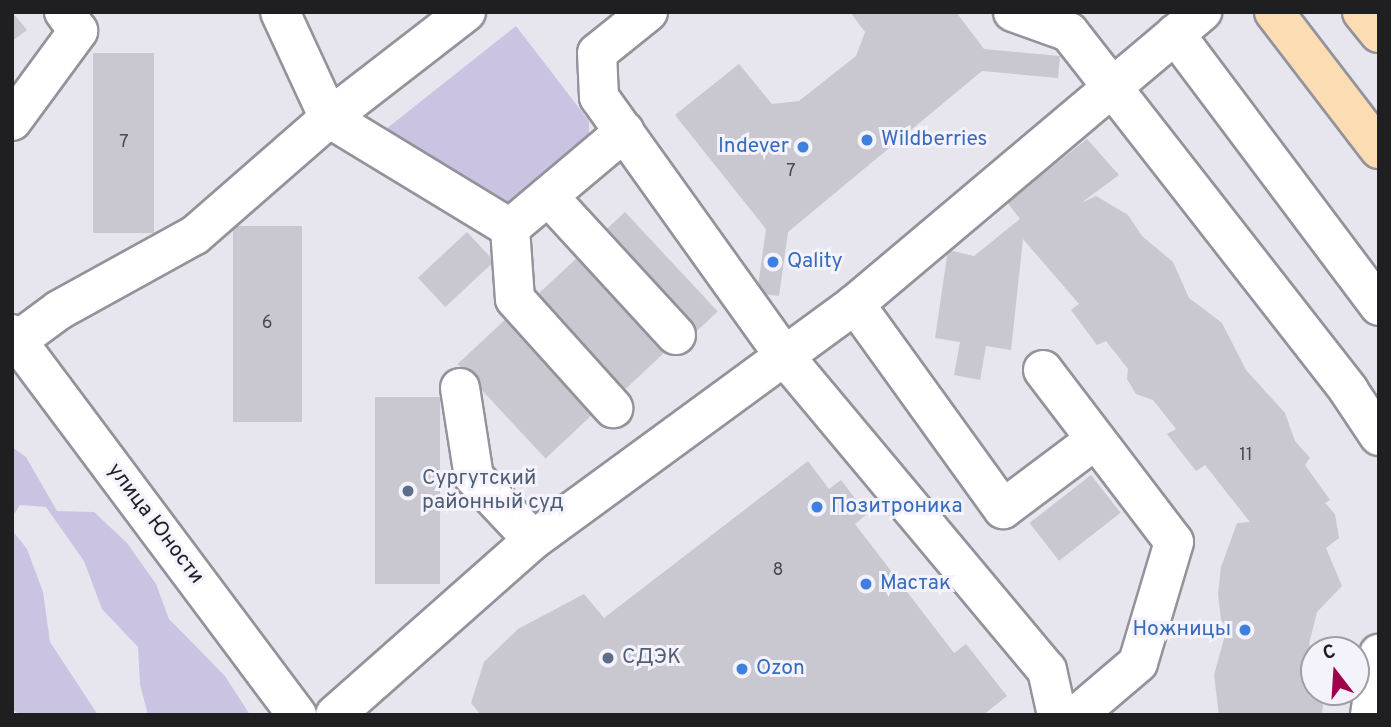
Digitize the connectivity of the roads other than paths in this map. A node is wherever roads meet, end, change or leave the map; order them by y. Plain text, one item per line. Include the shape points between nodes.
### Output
1 (280, 12) edge
2 (466, 12) edge
3 (648, 12) edge
4 (1013, 12) edge
5 (1274, 12) edge
6 (1362, 12) edge
7 (83, 18) edge
8 (1189, 23) edge
9 (1379, 33) edge
10 (1112, 85) junction
11 (329, 118) junction
12 (12, 121) edge
13 (625, 131) junction
14 (1379, 149) edge
15 (548, 196) junction
16 (510, 228) junction
17 (855, 304) junction
18 (1379, 306) edge
19 (676, 335) dead end
20 (15, 337) edge
21 (785, 357) junction
22 (1043, 370) dead end
23 (460, 388) dead end
24 (613, 408) dead end
25 (1377, 431) edge
26 (1095, 440) junction
27 (533, 540) junction
28 (1379, 654) edge
29 (297, 715) edge
30 (335, 715) edge
31 (1057, 715) edge
32 (1077, 715) edge
33 (1370, 715) edge

1 - 11 street
2 - 11 street
3 - 13 street via 597,53 599,97
4 - 10 street via 1069,32
5 - 14 main road
6 - 9 main road
7 - 12 street
8 - 10 street
8 - 18 street
10 - 17 street
10 - 25 street
11 - 16 street
11 - 20 street via 195,235
13 - 15 street
13 - 21 street
15 - 16 street
15 - 19 street
16 - 24 street via 515,299
17 - 21 street
17 - 26 street via 1003,509
20 - 29 street, улица Юности
21 - 27 street
21 - 31 street via 1047,670
22 - 26 street
23 - 27 street via 474,477
26 - 32 street via 1174,542 1138,663
27 - 30 street
28 - 33 street

